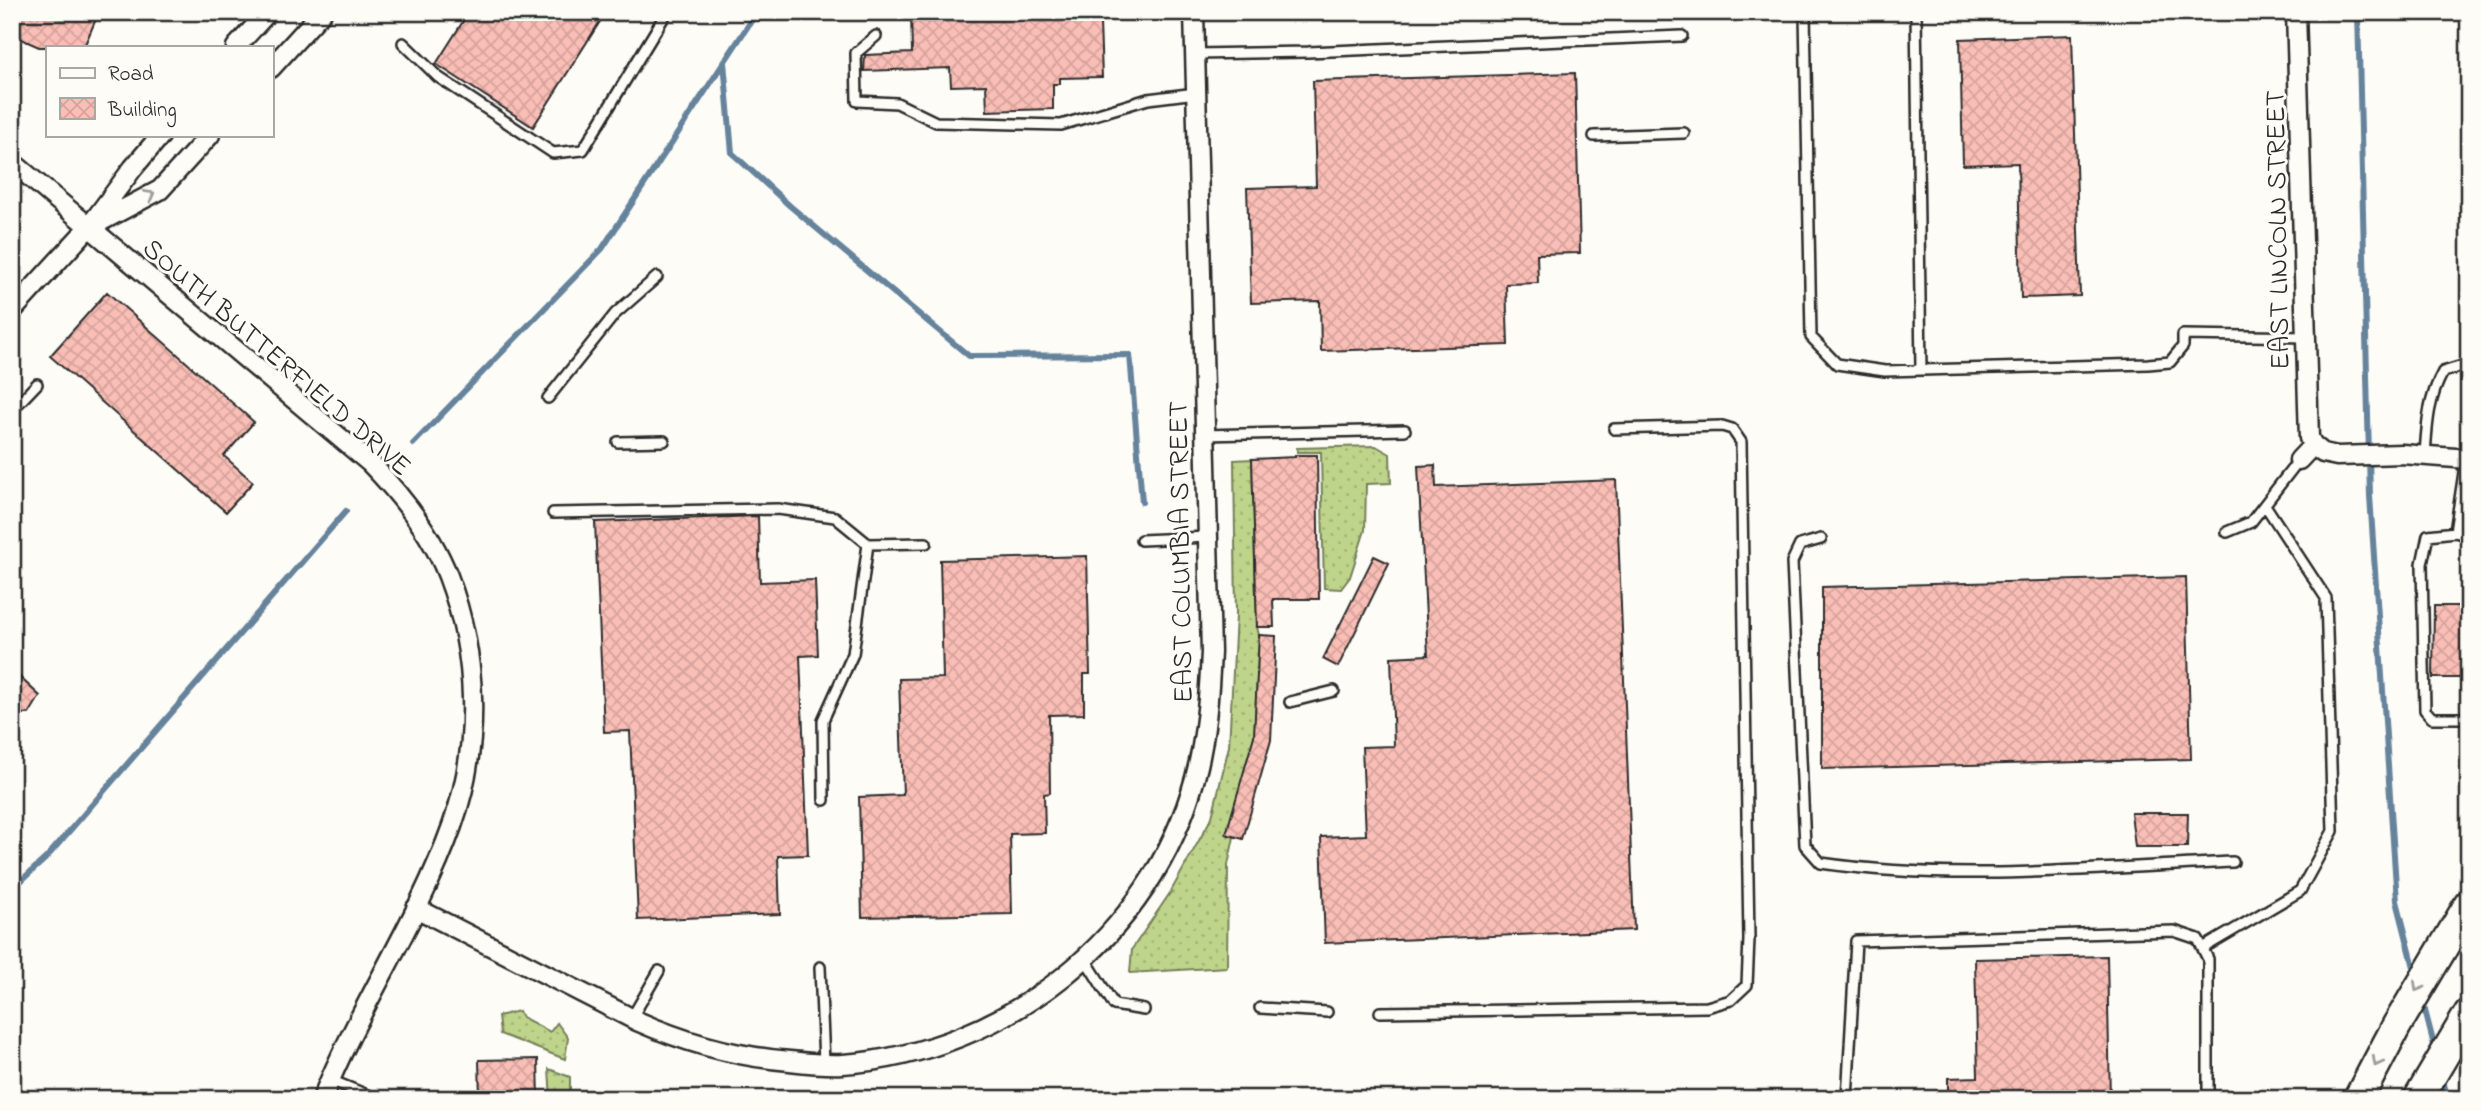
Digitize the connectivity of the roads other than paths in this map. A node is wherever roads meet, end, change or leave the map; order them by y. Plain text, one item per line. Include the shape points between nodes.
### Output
1 (268, 12) edge
2 (322, 12) edge
3 (667, 12) edge
4 (1194, 12) edge
5 (1805, 12) edge
6 (1916, 12) edge
7 (2297, 12) edge
8 (876, 36) dead end
9 (1682, 36) dead end
10 (403, 43) dead end
11 (237, 46) edge
12 (1195, 54) junction
13 (273, 66) edge
14 (1196, 93) junction
15 (1684, 133) dead end
16 (160, 136) edge
17 (209, 136) edge
18 (1594, 136) dead end
19 (12, 162) edge
20 (89, 227) junction
21 (657, 277) dead end
22 (12, 311) edge
23 (2305, 337) junction
24 (2469, 364) edge
25 (1921, 370) junction
26 (37, 384) dead end
27 (548, 398) dead end
28 (14, 405) edge
29 (1614, 429) dead end
30 (1405, 430) dead end
31 (1206, 435) junction
32 (664, 441) dead end
33 (618, 442) dead end
34 (2313, 445) junction
35 (2424, 456) junction
36 (2468, 459) edge
37 (2299, 460) joint
38 (2265, 505) junction
39 (553, 513) dead end
40 (2227, 532) dead end
41 (2455, 532) junction
42 (2469, 536) edge
43 (1208, 537) junction
44 (1821, 539) dead end
45 (1141, 540) dead end
46 (926, 543) dead end
47 (868, 544) junction
48 (1334, 691) dead end
49 (1290, 702) dead end
50 (2469, 718) edge
51 (824, 800) dead end
52 (2233, 862) dead end
53 (2469, 904) edge
54 (416, 908) junction
55 (2203, 948) junction
56 (1085, 959) junction
57 (820, 967) dead end
58 (659, 971) dead end
59 (1260, 1008) dead end
60 (1144, 1010) dead end
61 (1380, 1012) dead end
62 (1327, 1013) dead end
63 (631, 1018) junction
64 (2465, 1019) edge
65 (824, 1063) junction
66 (330, 1080) junction
67 (2418, 1097) edge
68 (322, 1099) edge
69 (377, 1099) edge
70 (1847, 1099) edge
71 (2208, 1099) edge
72 (2358, 1099) edge

1 - 11 street
2 - 13 street
3 - 10 lane via 583,150 553,153 438,76
4 - 12 street, EAST COLUMBIA STREET
5 - 25 lane via 1811,337 1837,364 1885,371
6 - 25 lane
7 - 23 street, EAST LINCOLN STREET
8 - 14 lane via 856,52 857,101 897,103 936,122 1061,125 1148,99
9 - 12 lane
12 - 14 street, EAST COLUMBIA STREET
14 - 31 street, EAST COLUMBIA STREET
15 - 18 lane
16 - 20 street
20 -> 17 street via 160,190
19 - 20 street, SOUTH BUTTERFIELD DRIVE
20 - 22 street
20 - 54 street, SOUTH BUTTERFIELD DRIVE via 370,463 432,542 447,574 468,652 472,731 452,826
21 - 27 lane via 615,314
23 - 25 lane via 2183,335 2183,346 2170,362 2148,364
23 - 34 street, EAST LINCOLN STREET via 2307,425
24 - 35 lane via 2443,372 2433,389
26 - 28 lane
29 - 61 lane via 1722,426 1732,429 1741,442 1747,985 1731,1000 1707,1007
30 - 31 lane
31 - 43 street, EAST COLUMBIA STREET
32 - 33 lane
34 - 35 street via 2323,453 2350,456
34 - 37 street
35 - 36 street
36 - 41 lane
37 - 38 lane
38 - 40 lane via 2251,522
38 - 55 lane via 2326,598 2333,831 2300,891
39 - 47 lane via 778,509 835,517
41 - 42 lane
41 - 50 lane via 2428,535 2423,564 2425,710 2432,718
43 - 45 lane
43 - 56 street, EAST COLUMBIA STREET via 1209,702 1195,779 1175,832 1149,881 1121,921
44 - 52 lane via 1801,545 1792,562 1805,845 1821,863 1862,869 1995,873
46 - 47 lane
47 - 51 lane via 853,654 823,720
48 - 49 lane
53 -> 72 main road
54 - 63 street, EAST COLUMBIA STREET
54 - 66 street, SOUTH BUTTERFIELD DRIVE
55 - 70 lane via 2198,939 2174,932 1856,941
55 - 71 lane via 2208,959
56 - 60 lane via 1114,1005
56 - 65 street, EAST COLUMBIA STREET via 1038,997 981,1027 902,1054
57 - 65 lane
58 - 63 lane
59 - 62 lane
63 - 65 street, EAST COLUMBIA STREET via 672,1037 750,1058
64 - 67 main road
66 - 68 street, SOUTH BUTTERFIELD DRIVE
66 - 69 lane

